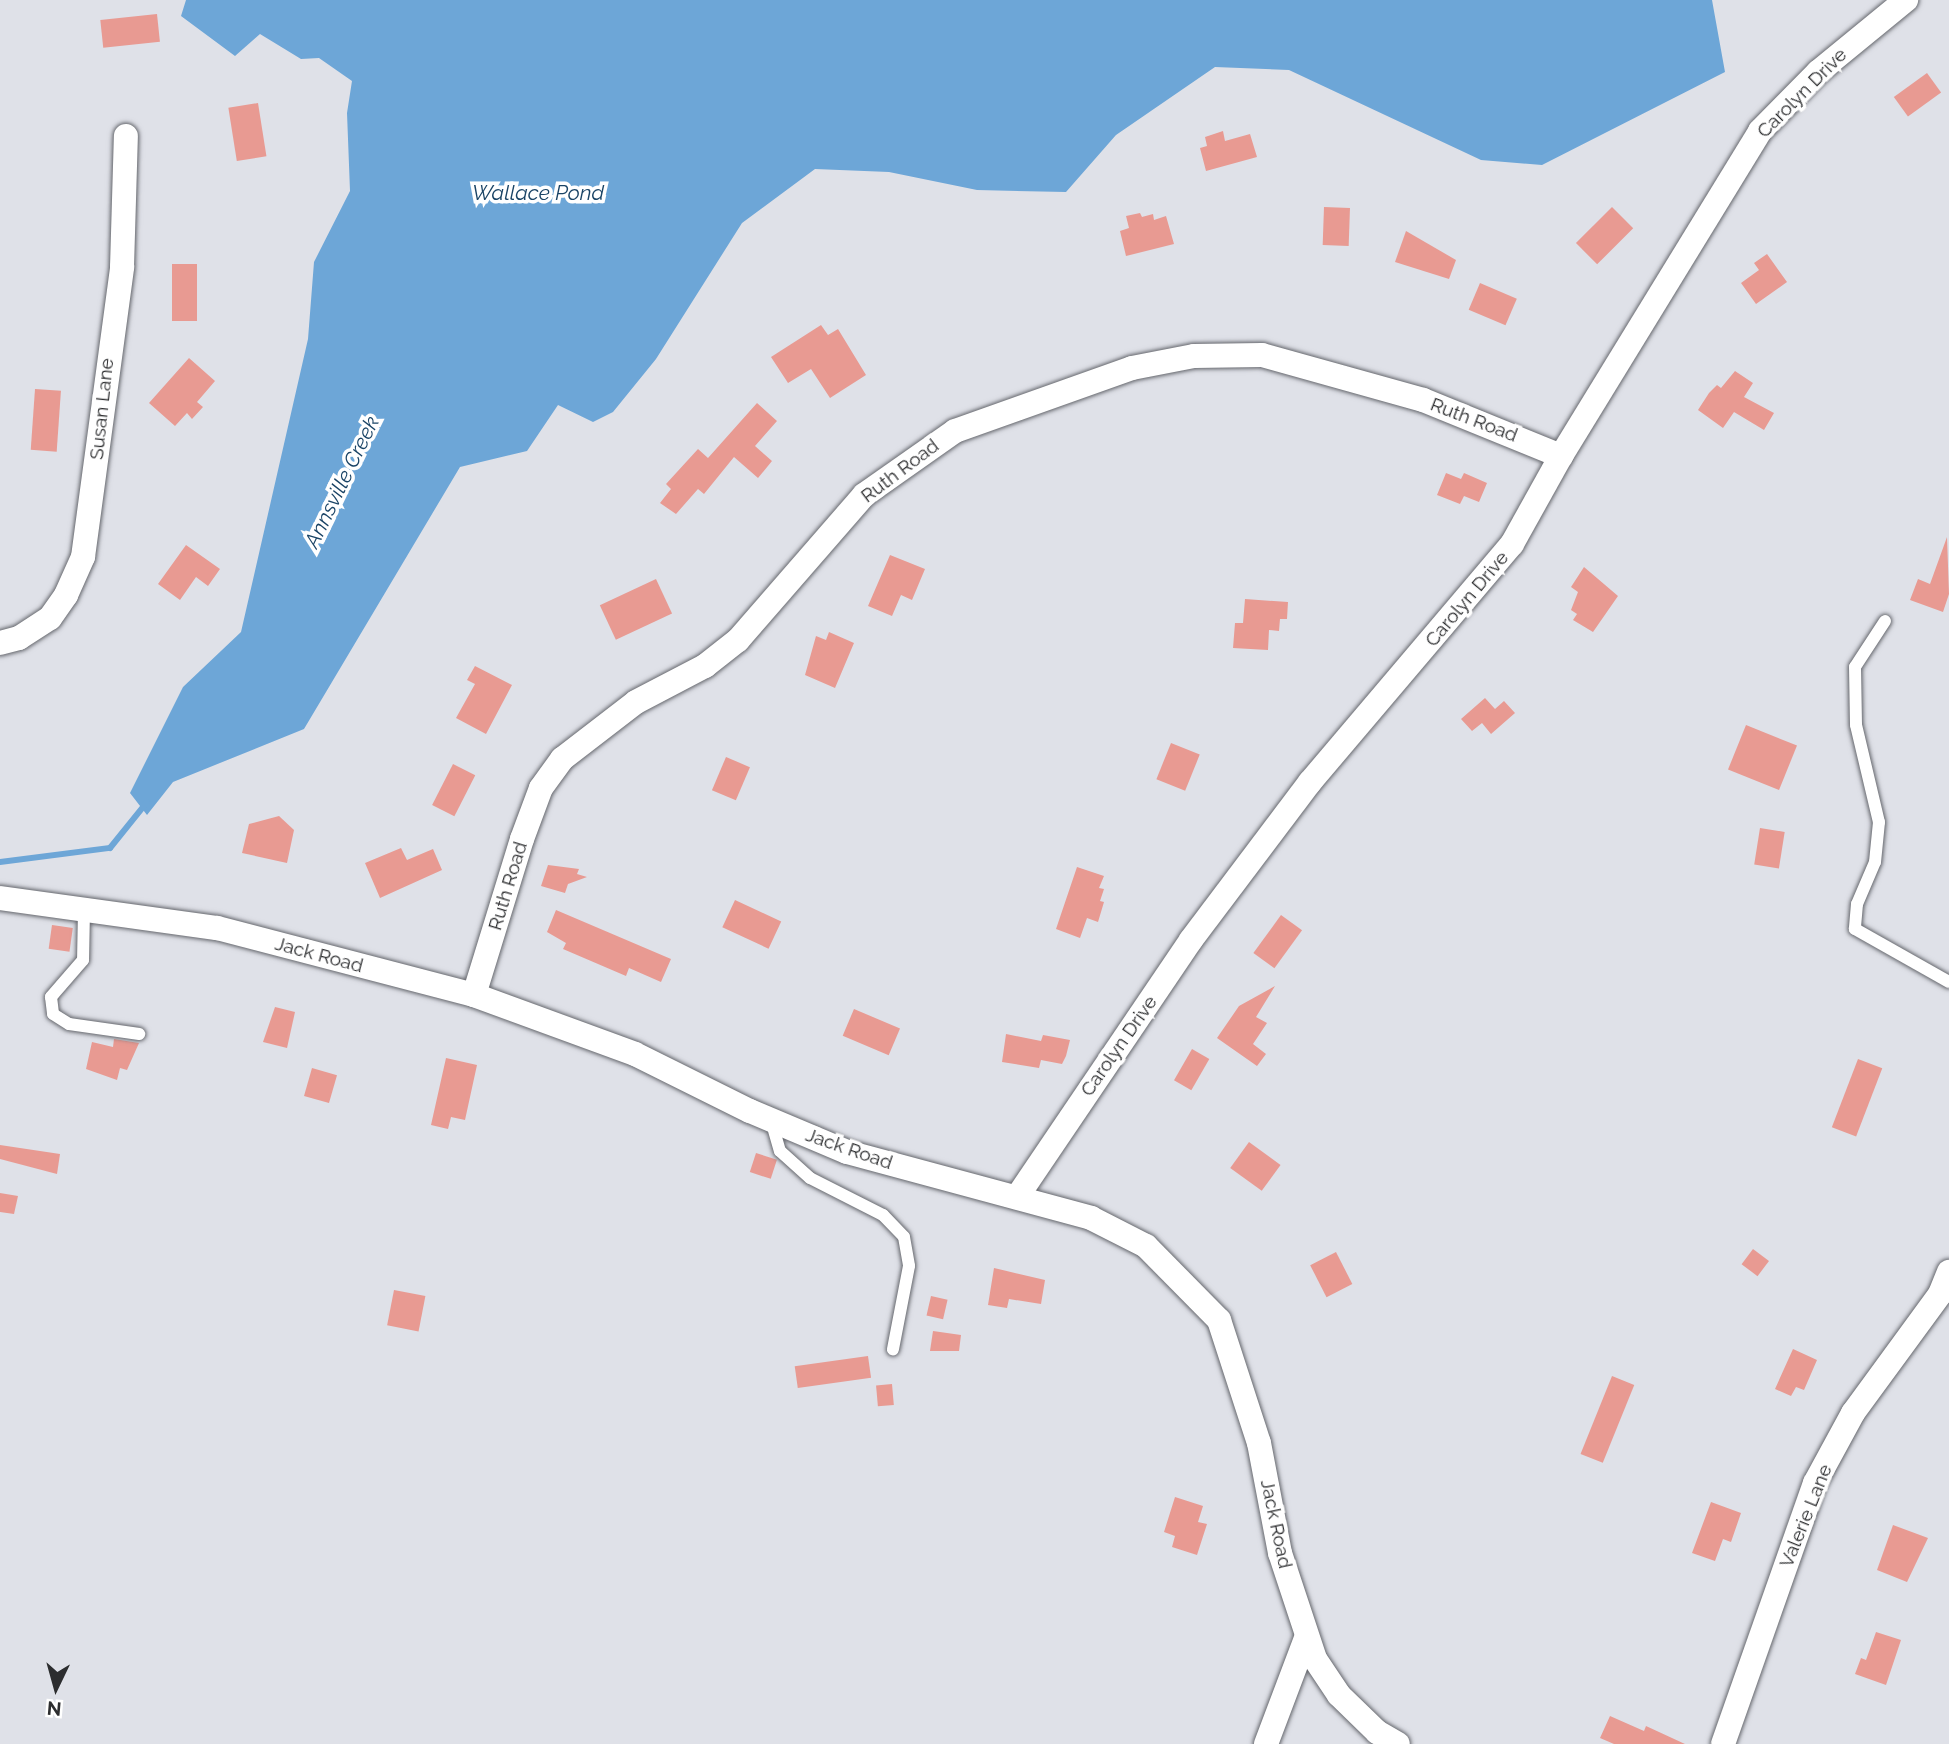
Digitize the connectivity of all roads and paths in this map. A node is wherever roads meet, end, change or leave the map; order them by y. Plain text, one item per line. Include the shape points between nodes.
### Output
1 (1906, 0) edge
2 (126, 136) dead end
3 (1560, 456) junction
4 (1885, 621) dead end
5 (0, 643) edge
6 (0, 898) edge
7 (84, 910) junction
8 (1949, 982) edge
9 (474, 995) junction
10 (139, 1034) dead end
11 (771, 1120) junction
12 (1017, 1197) junction
13 (1949, 1272) edge
14 (893, 1349) dead end
15 (1306, 1638) junction
16 (1266, 1744) edge
17 (1398, 1744) edge
18 (1723, 1744) edge

1 - 3 street, Carolyn Drive via 1818,72 1760,131
2 - 5 street, Susan Lane via 122,267 83,557 50,618 19,638
3 - 9 street, Ruth Road via 1423,400 1262,355 1194,356 1132,368 955,431 864,495 738,640 705,666 635,702 562,760 541,788
3 - 12 street, Carolyn Drive via 1512,544 1310,782 1191,940
4 - 8 lane via 1855,667 1856,725 1879,822 1875,862 1857,904 1855,929
6 - 7 street, Jack Road
7 - 9 street, Jack Road via 217,928
7 - 10 lane via 83,960 51,997 53,1014 69,1024
9 - 11 street, Jack Road via 635,1054
11 - 12 street, Jack Road via 846,1152
11 - 14 lane via 780,1151 810,1178 883,1215 904,1237 909,1266
12 - 15 street, Jack Road via 1091,1218 1146,1247 1219,1320 1259,1443 1280,1553
13 - 18 street, Valerie Lane via 1940,1294 1853,1413 1815,1483
15 - 16 street
15 - 17 street, Jack Road via 1339,1695 1377,1732

